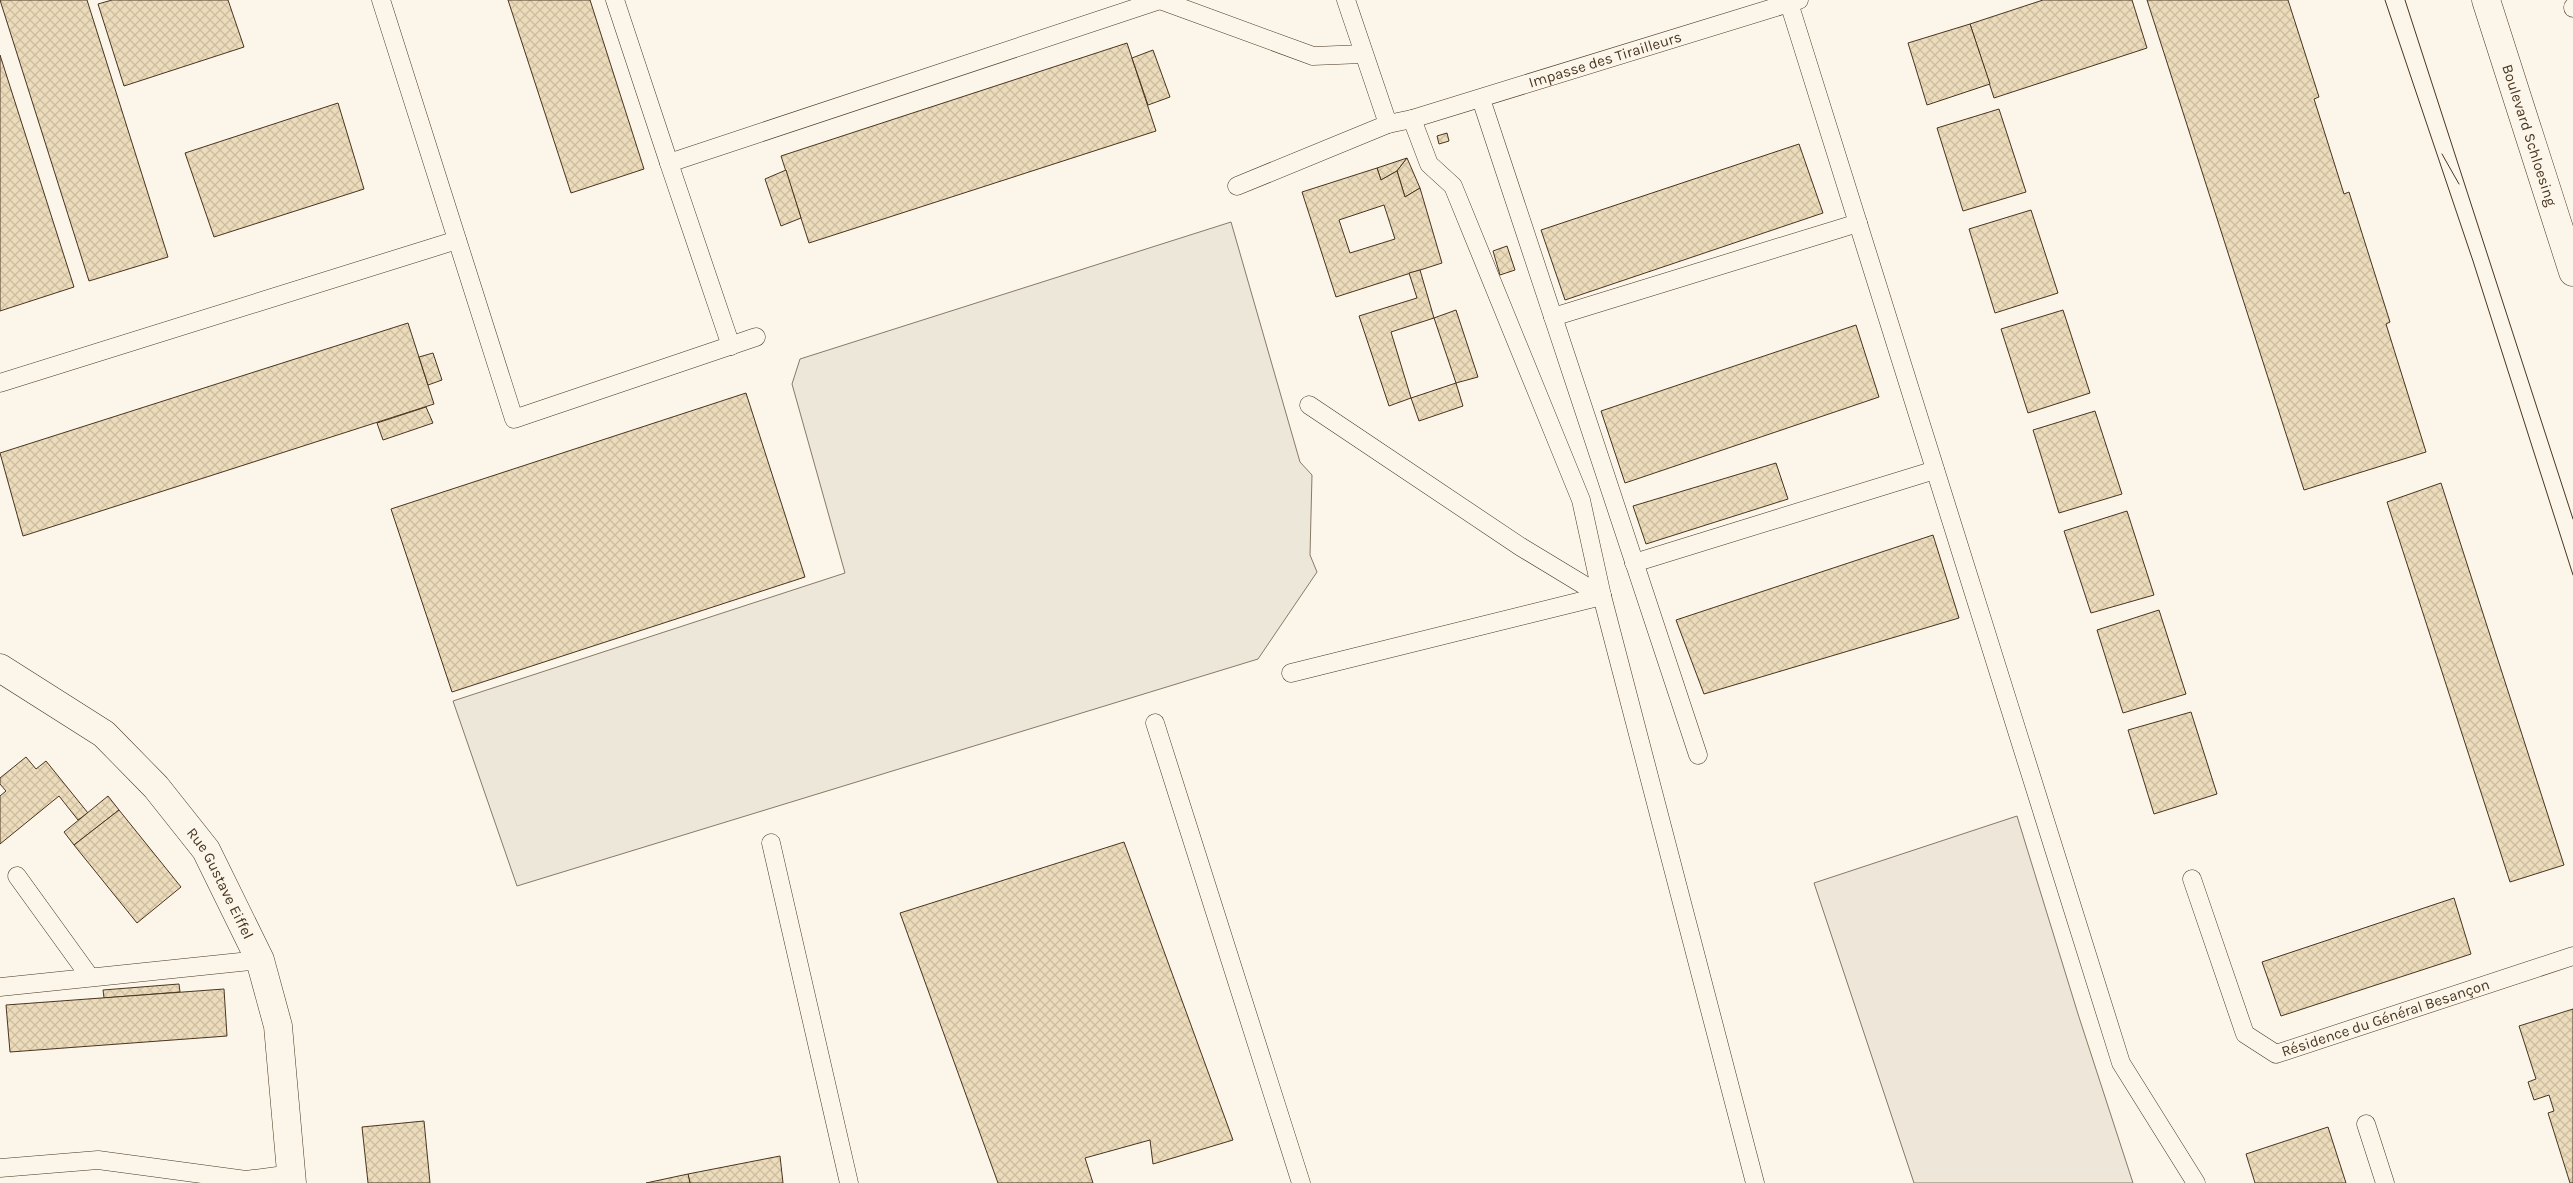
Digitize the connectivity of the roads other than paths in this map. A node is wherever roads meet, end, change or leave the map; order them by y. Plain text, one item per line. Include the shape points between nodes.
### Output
1 (381, 0) edge
2 (615, 0) edge
3 (1160, 0) edge
4 (1346, 0) edge
5 (2486, 0) edge
6 (1795, 2) edge
7 (1363, 54) junction
8 (1481, 98) junction
9 (1412, 118) junction
10 (1388, 124) junction
11 (669, 163) junction
12 (1237, 186) dead end
13 (1858, 223) junction
14 (457, 240) junction
15 (2573, 272) edge
16 (1553, 317) junction
17 (756, 338) dead end
18 (731, 346) junction
19 (0, 383) edge
20 (1309, 405) dead end
21 (1935, 470) junction
22 (1634, 562) junction
23 (1602, 596) junction
24 (0, 668) edge
25 (1291, 673) dead end
26 (1155, 723) dead end
27 (1698, 755) dead end
28 (771, 844) dead end
29 (16, 876) dead end
30 (2192, 879) dead end
31 (2573, 956) edge
32 (260, 960) junction
33 (90, 977) junction
34 (0, 987) edge
35 (2366, 1124) dead end
36 (0, 1168) edge
37 (292, 1179) edge
38 (850, 1183) edge
39 (1301, 1183) edge
40 (1755, 1183) edge
41 (2196, 1183) edge
42 (2385, 1183) edge

1 - 14 lane
2 - 11 lane
3 - 7 lane via 1313,56
3 - 11 lane
4 - 7 lane
5 - 15 street, Boulevard Schloesing
6 - 8 lane, Impasse des Tirailleurs
6 - 13 lane
7 - 10 lane
8 - 9 lane, Impasse des Tirailleurs
8 - 16 lane
9 - 10 lane, Impasse des Tirailleurs
9 - 23 lane via 1429,164 1453,186 1581,500
10 - 12 lane, Impasse des Tirailleurs
11 - 18 lane
13 - 16 lane
13 - 21 lane
14 - 18 lane via 514,419
14 - 19 lane
16 - 22 lane
17 - 18 lane
20 - 23 lane via 1521,547
21 - 22 lane
21 - 41 lane via 2121,1063
22 - 27 lane
23 - 25 lane
23 - 40 lane
24 - 32 street, Rue Gustave Eiffel via 104,734 156,787 206,850
26 - 39 lane
28 - 38 lane
29 - 33 lane
30 - 31 lane, Résidence du Général Besançon via 2244,1034 2276,1054
32 - 33 lane
32 - 37 street, Rue Gustave Eiffel via 278,1026
33 - 34 lane
35 - 42 lane
36 - 37 lane via 98,1160 246,1180

